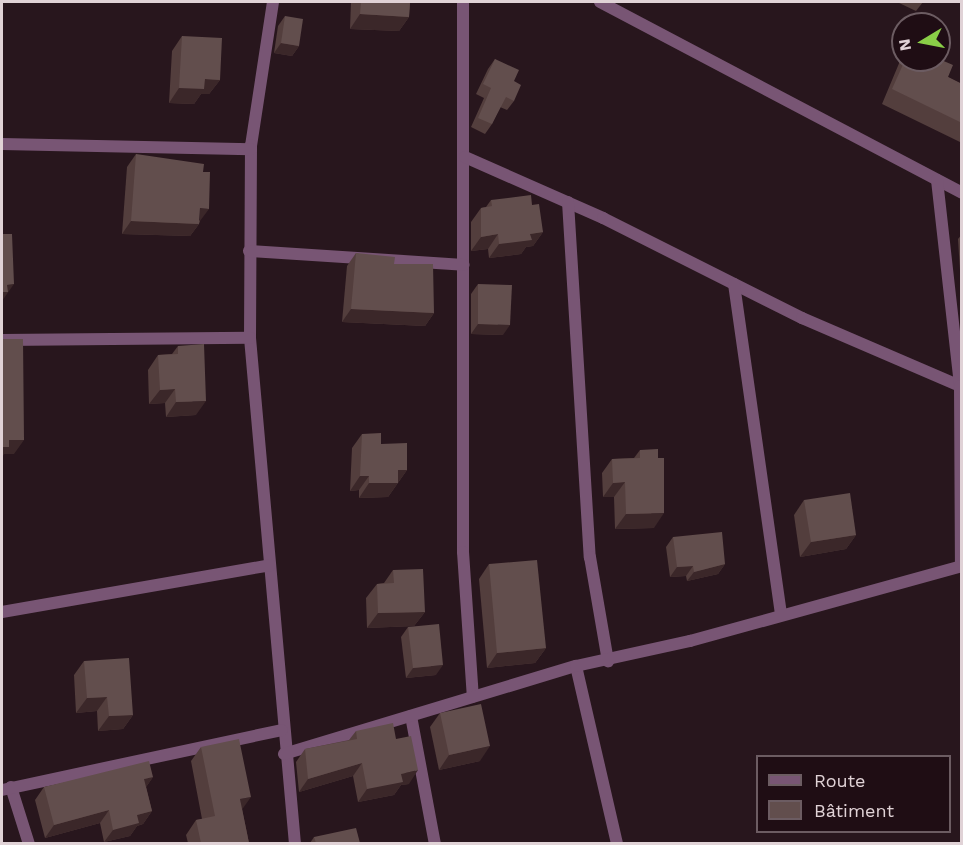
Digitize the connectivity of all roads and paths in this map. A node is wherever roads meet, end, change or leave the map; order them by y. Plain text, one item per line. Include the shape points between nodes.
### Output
1 (273, 2) edge
2 (463, 2) edge
3 (600, 2) edge
4 (2, 144) edge
5 (251, 149) junction
6 (465, 157) junction
7 (937, 180) junction
8 (962, 193) edge
9 (568, 202) junction
10 (249, 251) junction
11 (464, 265) junction
12 (734, 284) junction
13 (250, 338) junction
14 (2, 340) edge
15 (960, 386) junction
16 (270, 565) junction
17 (961, 566) edge
18 (2, 612) edge
19 (781, 613) junction
20 (608, 661) junction
21 (576, 666) junction
22 (473, 697) junction
23 (411, 716) junction
24 (282, 730) junction
25 (284, 754) junction
26 (6, 788) edge
27 (29, 843) edge
28 (295, 843) edge
29 (435, 843) edge
30 (617, 843) edge

1 - 5 street
2 - 6 street
3 - 7 street
4 - 5 street
5 - 10 street
6 - 9 street
6 - 11 street
7 - 8 street
7 - 15 street
9 - 12 street
9 - 20 street via 590,557
10 - 11 street
10 - 13 street
11 - 22 street via 463,552
12 - 15 street
12 - 19 street
13 - 14 street
13 - 16 street
15 - 17 street
16 - 18 street
16 - 24 street
17 - 19 street
19 - 20 street
20 - 21 street
21 - 22 street
21 - 30 street
22 - 23 street
23 - 25 street
23 - 29 street
24 - 25 street
24 - 26 street
25 - 28 street
26 - 27 street

